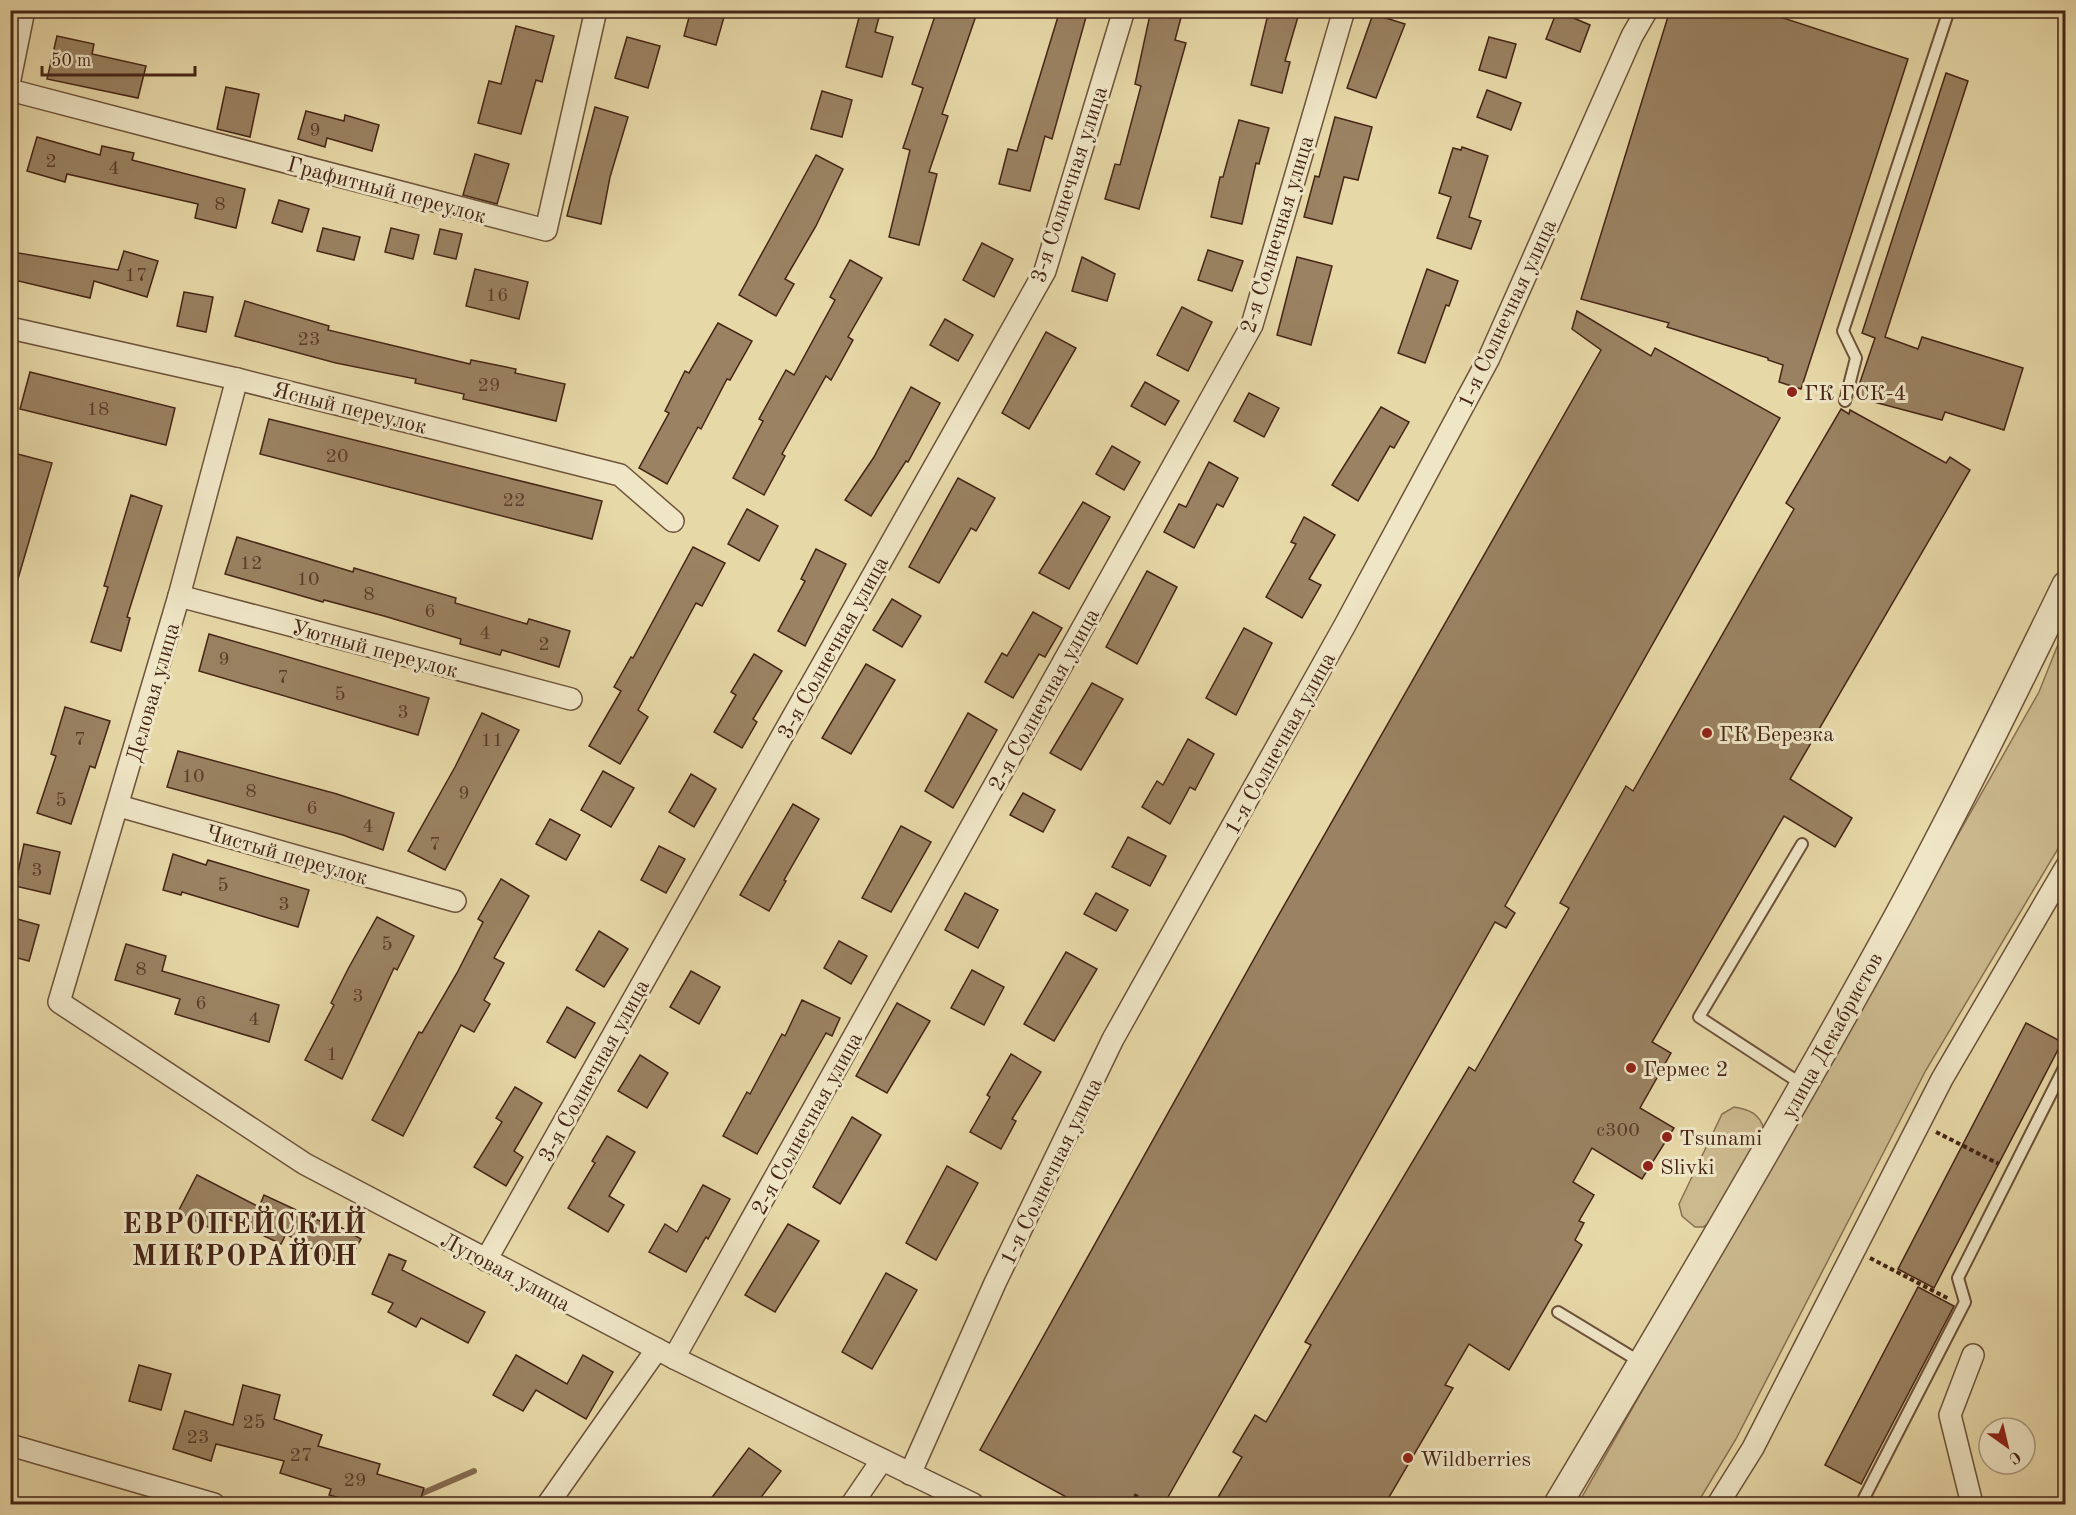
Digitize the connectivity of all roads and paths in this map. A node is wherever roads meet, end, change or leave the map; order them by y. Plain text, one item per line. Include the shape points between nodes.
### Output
1 (24, 10) edge
2 (596, 10) edge
3 (1124, 10) edge
4 (1344, 10) edge
5 (1647, 10) edge
6 (1949, 10) edge
7 (10, 79) edge
8 (10, 90) edge
9 (10, 328) edge
10 (237, 379) junction
11 (1845, 401) dead end
12 (673, 521) dead end
13 (2066, 585) edge
14 (179, 596) junction
15 (571, 699) dead end
16 (119, 807) junction
17 (1802, 844) dead end
18 (2066, 867) edge
19 (455, 901) dead end
20 (59, 1002) joint
21 (2066, 1064) edge
22 (1803, 1085) junction
23 (1934, 1132) dead end
24 (2012, 1170) junction
25 (1869, 1257) dead end
26 (486, 1260) junction
27 (1962, 1306) junction
28 (1558, 1312) dead end
29 (665, 1354) junction
30 (1973, 1355) dead end
31 (1642, 1363) junction
32 (10, 1445) edge
33 (882, 1460) junction
34 (910, 1474) junction
35 (1134, 1495) dead end
36 (214, 1504) edge
37 (548, 1504) edge
38 (852, 1504) edge
39 (973, 1504) edge
40 (1150, 1504) edge
41 (1558, 1504) edge
42 (1718, 1504) edge
43 (1861, 1504) edge
44 (1972, 1504) edge

1 - 7 street
2 - 8 street, Графитный переулок via 546,230
3 - 26 street, 3-я Солнечная улица via 1045,271
4 - 29 street, 2-я Солнечная улица via 1252,325
5 - 34 street, 1-я Солнечная улица via 1489,358 1113,1039 995,1282
6 - 11 lane via 1843,330 1856,358
9 - 10 street, Ясный переулок
10 - 12 street, Ясный переулок via 620,475
10 - 14 street, Деловая улица
13 - 22 street, улица Декабристов via 1948,823
14 - 15 street, Уютный переулок
14 - 16 street, Деловая улица
16 - 19 street, Чистый переулок
16 - 20 street, Деловая улица
17 - 22 lane via 1699,1017
18 - 42 street via 1942,1079 1753,1448
20 - 26 street, Луговая улица via 305,1164
21 - 24 lane
22 - 31 street, улица Декабристов
23 - 24 path
24 - 27 lane via 1958,1278 1965,1302
25 - 27 path
26 - 29 street, Луговая улица
27 - 43 lane
28 - 31 lane
29 - 33 street, Луговая улица
29 - 37 street, 2-я Солнечная улица
30 - 44 street via 1950,1415
31 - 41 street, улица Декабристов
32 - 36 street
33 - 34 street, Луговая улица
33 - 38 street
34 - 39 street, Луговая улица
35 - 40 path

